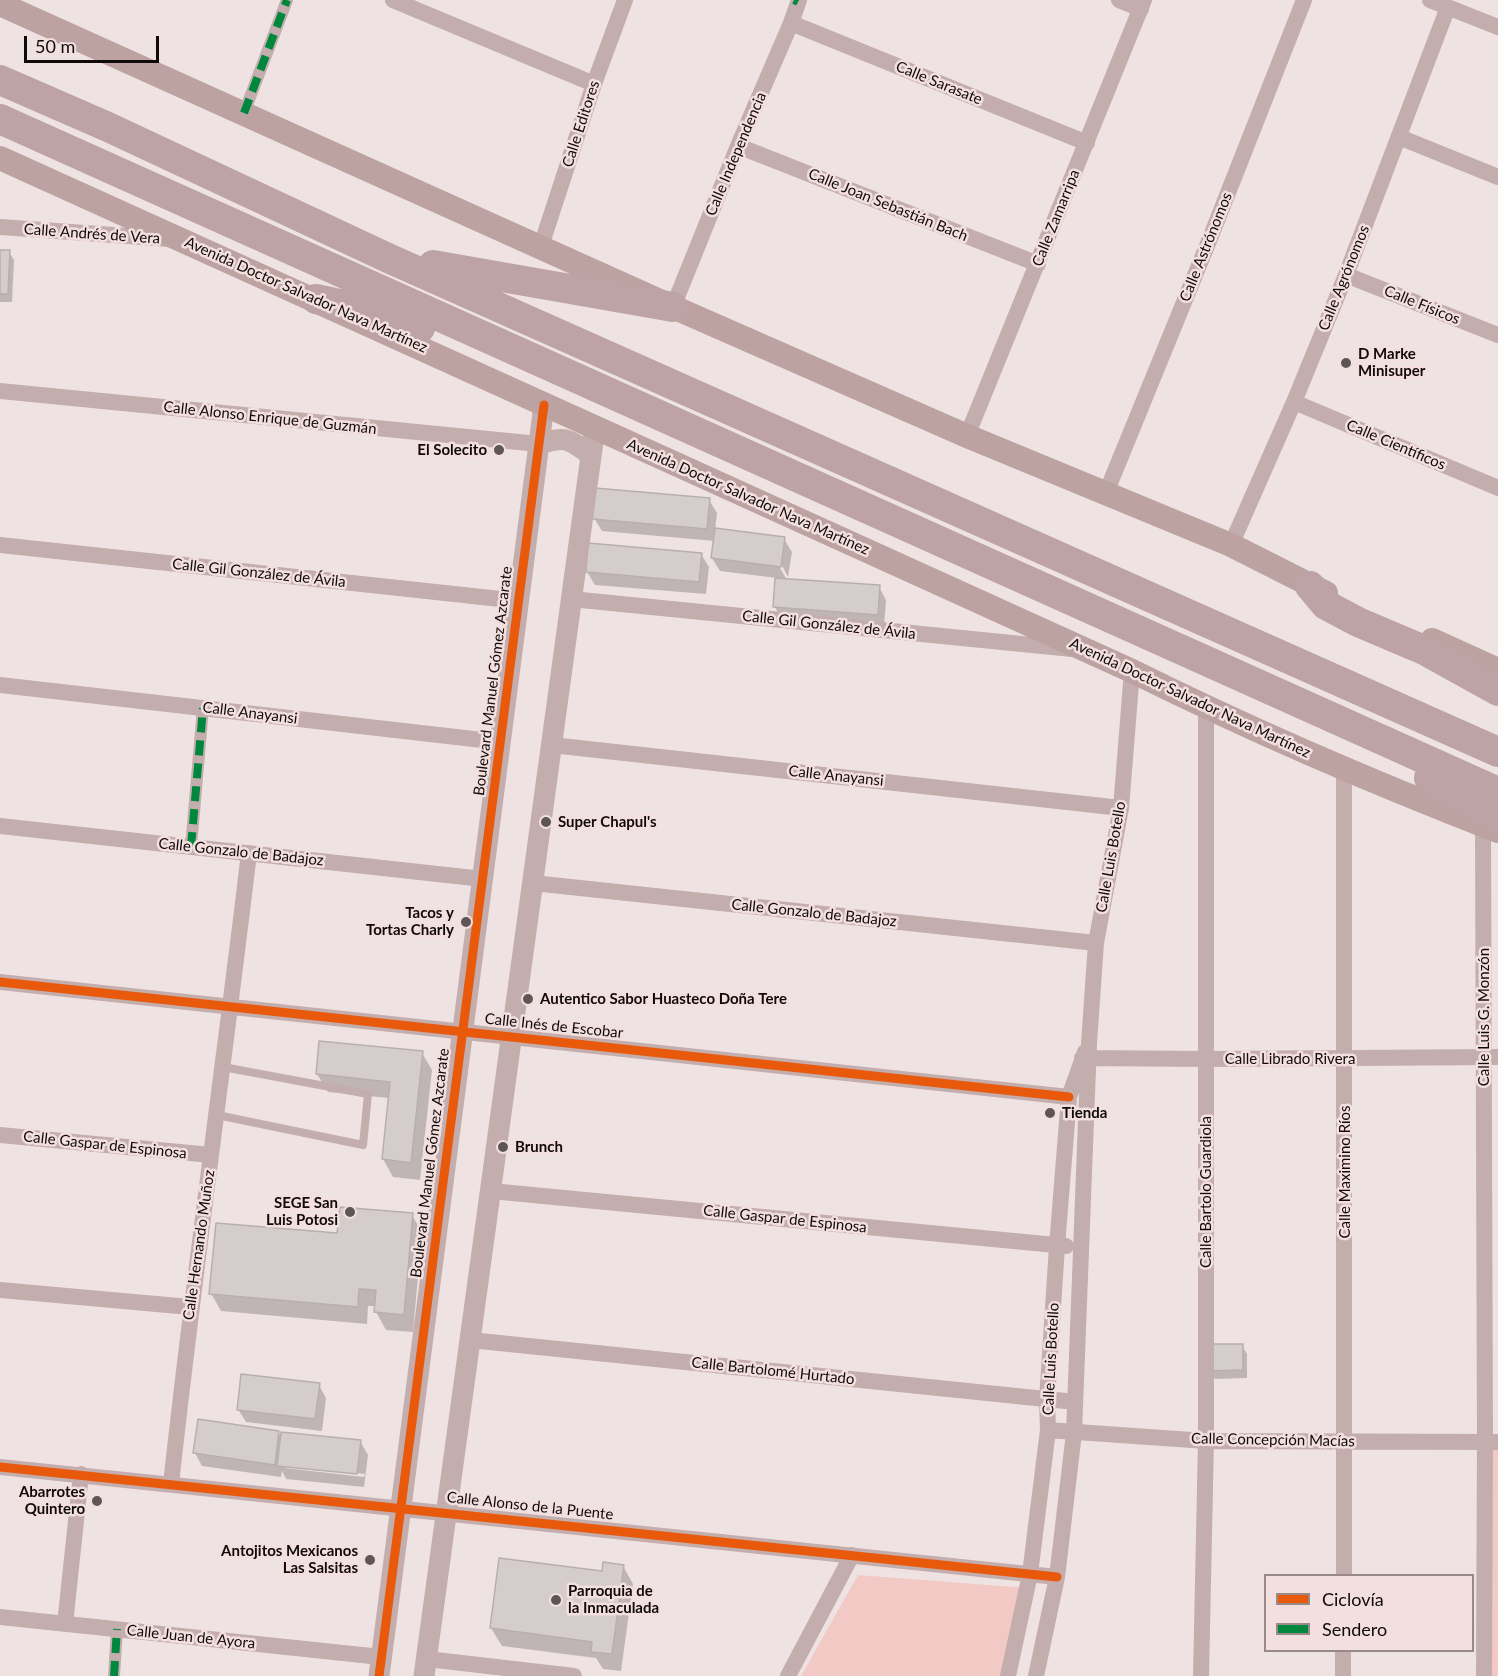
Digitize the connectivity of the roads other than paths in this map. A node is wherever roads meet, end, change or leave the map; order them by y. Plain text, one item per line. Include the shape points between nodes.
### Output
1 (287, 0) edge
2 (393, 0) edge
3 (625, 0) edge
4 (1119, 0) edge
5 (1304, 0) edge
6 (1430, 0) edge
7 (797, 1) edge
8 (0, 4) edge
9 (1142, 4) edge
10 (1448, 7) junction
11 (791, 23) junction
12 (1498, 27) edge
13 (0, 80) edge
14 (594, 84) junction
15 (244, 113) junction
16 (0, 119) edge
17 (1399, 137) junction
18 (1087, 143) junction
19 (738, 146) junction
20 (0, 158) edge
21 (1498, 177) edge
22 (0, 227) edge
23 (184, 240) junction
24 (540, 249) junction
25 (388, 258) junction
26 (1038, 264) junction
27 (1346, 275) junction
28 (316, 299) junction
29 (673, 307) junction
30 (1498, 336) edge
31 (0, 391) edge
32 (1294, 402) junction
33 (630, 403) junction
34 (544, 405) junction
35 (595, 427) junction
36 (967, 436) junction
37 (539, 444) junction
38 (591, 455) junction
39 (1498, 488) edge
40 (1106, 493) junction
41 (0, 545) edge
42 (1231, 545) junction
43 (1310, 586) junction
44 (571, 599) junction
45 (519, 601) junction
46 (1086, 650) junction
47 (1498, 670) edge
48 (1132, 671) junction
49 (0, 685) edge
50 (1498, 690) edge
51 (202, 708) junction
52 (1206, 708) junction
53 (1368, 733) junction
54 (500, 742) junction
55 (552, 745) junction
56 (1498, 752) edge
57 (1344, 768) junction
58 (1498, 792) edge
59 (1121, 808) junction
60 (1493, 825) edge
61 (0, 826) edge
62 (191, 847) junction
63 (249, 853) junction
64 (483, 879) junction
65 (533, 884) junction
66 (1096, 943) junction
67 (0, 982) edge
68 (231, 1007) junction
69 (463, 1032) junction
70 (512, 1037) junction
71 (1087, 1053) junction
72 (1491, 1057) edge
73 (1344, 1058) junction
74 (1206, 1059) junction
75 (223, 1068) junction
76 (1069, 1097) junction
77 (217, 1115) junction
78 (0, 1135) edge
79 (211, 1155) junction
80 (491, 1191) junction
81 (1057, 1246) junction
82 (1080, 1246) junction
83 (0, 1290) edge
84 (190, 1307) junction
85 (470, 1340) junction
86 (1047, 1400) junction
87 (1075, 1402) junction
88 (1048, 1430) junction
89 (1074, 1433) junction
90 (1206, 1441) junction
91 (1345, 1441) junction
92 (1492, 1442) edge
93 (0, 1467) edge
94 (81, 1474) junction
95 (171, 1484) junction
96 (401, 1508) junction
97 (447, 1513) junction
98 (852, 1555) junction
99 (1030, 1574) junction
100 (1344, 1574) edge
101 (1057, 1577) junction
102 (0, 1617) edge
103 (65, 1624) junction
104 (117, 1629) junction
105 (1343, 1652) edge
106 (380, 1667) edge
107 (426, 1667) edge
108 (114, 1676) edge
109 (574, 1676) edge
110 (788, 1676) edge
111 (1008, 1676) edge
112 (1036, 1676) edge
113 (1201, 1676) edge
114 (1343, 1676) edge
115 (1484, 1676) edge

1 - 15 street
2 - 14 street
3 - 14 street, Calle Editores
4 - 9 street
5 - 40 street, Calle Astrónomos
6 - 10 street
7 - 11 street, Calle Independencia
8 - 15 main road
9 - 18 street, Calle Zamarripa
10 - 12 street
10 - 17 street, Calle Agrónomos
11 - 18 street, Calle Sarasate
11 - 19 street, Calle Independencia
13 - 25 highway
14 - 24 street, Calle Editores
15 - 24 main road
16 - 33 highway
17 - 21 street
17 - 27 street, Calle Agrónomos
18 - 26 street, Calle Zamarripa
19 - 26 street, Calle Joan Sebastián Bach
19 - 29 street, Calle Independencia
20 - 23 main road, Avenida Doctor Salvador Nava Martínez
22 - 23 street, Calle Andrés de Vera
23 - 28 main road, Avenida Doctor Salvador Nava Martínez
24 - 29 main road
25 - 29 highway
25 - 56 highway
26 - 36 street, Calle Zamarripa
27 - 30 street, Calle Físicos
27 - 32 street, Calle Agrónomos
28 - 33 highway via 380,313
28 - 34 main road, Avenida Doctor Salvador Nava Martínez
29 - 36 main road
31 - 37 street, Calle Alonso Enrique de Guzmán
32 - 39 street, Calle Científicos
32 - 42 street, Calle Agrónomos
33 - 53 highway
34 - 35 main road, Avenida Doctor Salvador Nava Martínez
34 - 37 street, Boulevard Manuel Gómez Azcarate
35 - 38 street
35 - 46 main road, Avenida Doctor Salvador Nava Martínez
36 - 40 main road
37 - 38 street via 568,439
37 - 45 street, Boulevard Manuel Gómez Azcarate
38 - 44 street
40 - 42 main road
41 - 45 street, Calle Gil González de Ávila
42 - 43 main road
43 - 47 main road
43 - 50 highway via 1326,605 1424,650
44 - 46 street, Calle Gil González de Ávila
44 - 55 street
45 - 54 street, Boulevard Manuel Gómez Azcarate
46 - 48 main road, Avenida Doctor Salvador Nava Martínez
48 - 52 main road, Avenida Doctor Salvador Nava Martínez
48 - 59 street, Calle Luis Botello
49 - 51 street, Calle Anayansi
51 - 54 street, Calle Anayansi
51 - 62 street
52 - 57 main road, Avenida Doctor Salvador Nava Martínez
52 - 74 street, Calle Bartolo Guardiola
53 - 58 highway
53 - 60 highway
54 - 64 street, Boulevard Manuel Gómez Azcarate
55 - 59 street, Calle Anayansi
55 - 65 street
57 - 60 main road, Avenida Doctor Salvador Nava Martínez
57 - 73 street, Calle Maximino Ríos
59 - 66 street, Calle Luis Botello
60 - 72 street, Calle Luis G. Monzón
61 - 62 street, Calle Gonzalo de Badajoz
62 - 63 street, Calle Gonzalo de Badajoz
63 - 64 street, Calle Gonzalo de Badajoz
63 - 68 street, Calle Hernando Muñoz
64 - 69 street, Boulevard Manuel Gómez Azcarate
65 - 66 street, Calle Gonzalo de Badajoz
65 - 70 street
66 - 71 street, Calle Luis Botello
67 - 68 street, Calle Inés de Escobar
68 - 69 street, Calle Inés de Escobar
68 - 75 street, Calle Hernando Muñoz
69 - 70 street, Calle Inés de Escobar
69 - 96 street, Boulevard Manuel Gómez Azcarate
70 - 76 street, Calle Inés de Escobar
70 - 80 street
71 - 74 street, Calle Librado Rivera
71 - 76 street, Calle Luis Botello
71 - 82 street, Calle Luis Botello
72 - 73 street, Calle Librado Rivera
72 - 92 street, Calle Luis G. Monzón
73 - 74 street, Calle Librado Rivera
73 - 91 street, Calle Maximino Ríos
74 - 90 street, Calle Bartolo Guardiola
75 - 77 street, Calle Hernando Muñoz
75 - 77 lane via 368,1094 363,1145
76 - 81 street, Calle Luis Botello
77 - 79 street, Calle Hernando Muñoz
78 - 79 street, Calle Gaspar de Espinosa
79 - 84 street, Calle Hernando Muñoz
80 - 81 street, Calle Gaspar de Espinosa
80 - 85 street
81 - 82 street, Calle Gaspar de Espinosa
81 - 86 street, Calle Luis Botello
82 - 87 street, Calle Luis Botello
83 - 84 street
84 - 95 street, Calle Hernando Muñoz
85 - 86 street, Calle Bartolomé Hurtado
85 - 97 street
86 - 87 street, Calle Bartolomé Hurtado
86 - 88 street, Calle Luis Botello
87 - 89 street, Calle Luis Botello
88 - 89 street, Calle Concepción Macías
88 - 99 street, Calle Luis Botello
89 - 90 street, Calle Concepción Macías
89 - 101 street, Calle Luis Botello
90 - 91 street, Calle Concepción Macías
90 - 113 street, Calle Bartolo Guardiola
91 - 92 street, Calle Concepción Macías
91 - 100 street, Calle Maximino Ríos
92 - 115 street, Calle Luis G. Monzón
93 - 94 street, Calle Alonso de la Puente
94 - 95 street, Calle Alonso de la Puente
94 - 103 street
95 - 96 street, Calle Alonso de la Puente
96 - 97 street, Calle Alonso de la Puente
96 - 106 street, Boulevard Manuel Gómez Azcarate
97 - 98 street, Calle Alonso de la Puente
97 - 107 street
98 - 99 street, Calle Alonso de la Puente
98 - 110 street
99 - 101 street, Calle Alonso de la Puente
99 - 111 street, Calle Luis Botello
101 - 112 street, Calle Luis Botello
102 - 103 street, Calle Juan de Ayora
103 - 104 street, Calle Juan de Ayora
104 - 106 street, Calle Juan de Ayora
104 - 108 street
105 - 114 street
107 - 109 street

